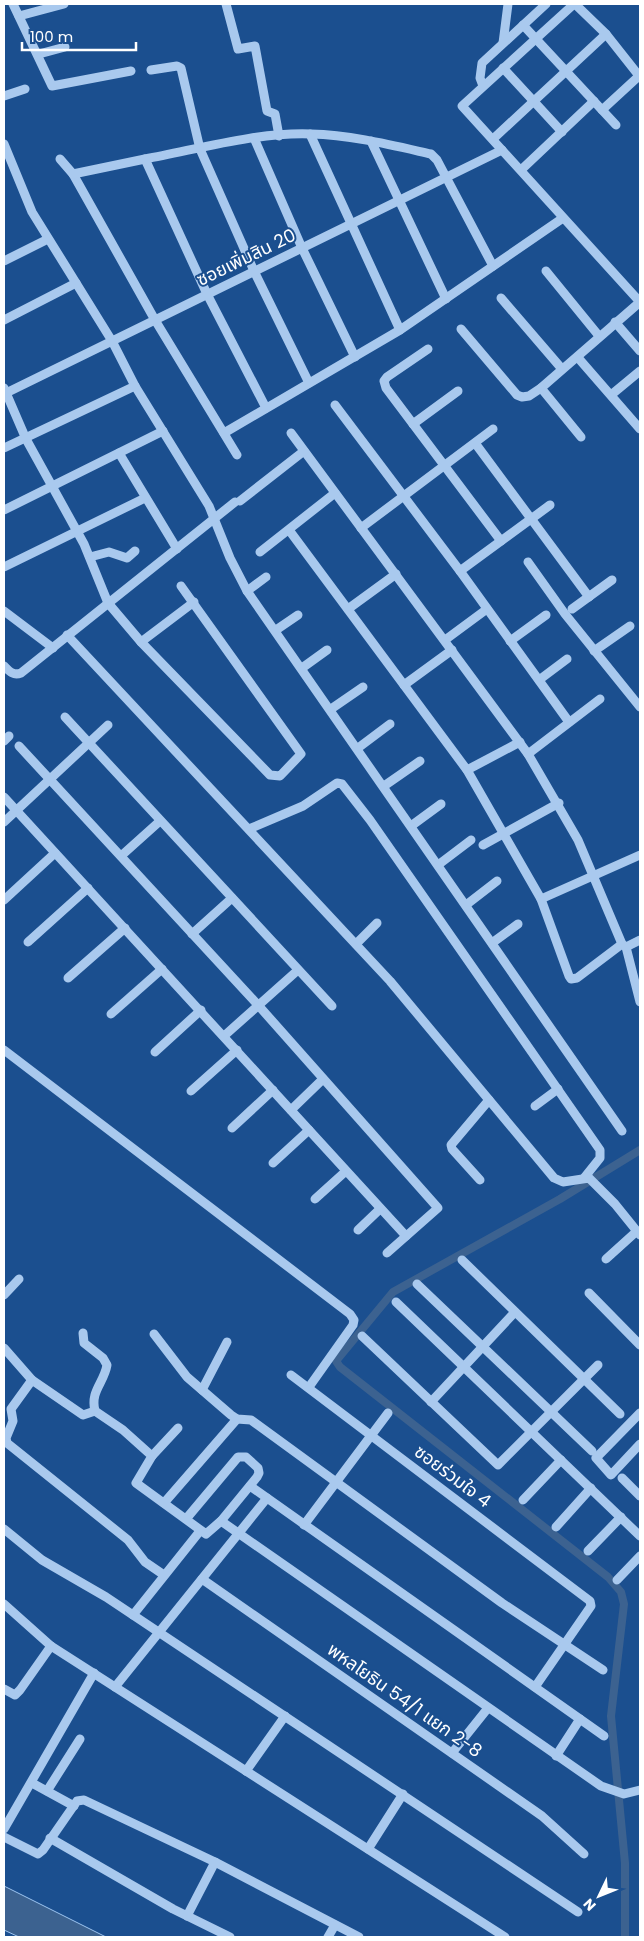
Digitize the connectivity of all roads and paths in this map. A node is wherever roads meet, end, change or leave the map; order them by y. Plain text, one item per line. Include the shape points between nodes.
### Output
1 (13, 4) edge
2 (64, 4) edge
3 (226, 4) edge
4 (546, 4) edge
5 (574, 4) edge
6 (509, 5) edge
7 (19, 16) junction
8 (523, 25) junction
9 (606, 34) junction
10 (536, 38) junction
11 (503, 43) junction
12 (65, 47) dead end
13 (39, 54) junction
14 (503, 68) junction
15 (151, 70) dead end
16 (567, 70) junction
17 (131, 71) dead end
18 (640, 77) edge
19 (483, 86) junction
20 (25, 89) dead end
21 (4, 96) edge
22 (534, 101) junction
23 (594, 101) junction
24 (602, 110) junction
25 (616, 125) dead end
26 (562, 132) junction
27 (310, 134) junction
28 (279, 136) junction
29 (254, 138) junction
30 (493, 139) junction
31 (371, 141) junction
32 (4, 144) edge
33 (200, 148) junction
34 (502, 150) junction
35 (60, 159) dead end
36 (145, 159) junction
37 (521, 170) junction
38 (74, 174) junction
39 (447, 177) junction
40 (399, 201) junction
41 (563, 218) junction
42 (350, 224) junction
43 (48, 239) junction
44 (302, 248) junction
45 (5, 258) edge
46 (493, 266) junction
47 (254, 271) junction
48 (546, 271) dead end
49 (76, 283) junction
50 (206, 294) junction
51 (501, 298) dead end
52 (446, 299) junction
53 (640, 302) edge
54 (4, 320) edge
55 (155, 320) junction
56 (615, 322) junction
57 (461, 329) dead end
58 (400, 330) junction
59 (599, 336) junction
60 (112, 340) junction
61 (428, 349) dead end
62 (640, 352) edge
63 (355, 357) junction
64 (580, 360) dead end
65 (562, 369) junction
66 (640, 371) edge
67 (309, 383) junction
68 (135, 386) junction
69 (541, 388) junction
70 (5, 391) edge
71 (458, 391) dead end
72 (611, 395) junction
73 (335, 405) dead end
74 (266, 408) junction
75 (413, 424) junction
76 (493, 429) dead end
77 (640, 429) edge
78 (163, 430) junction
79 (224, 433) junction
80 (291, 433) dead end
81 (581, 437) dead end
82 (26, 439) junction
83 (475, 443) junction
84 (4, 448) edge
85 (304, 451) junction
86 (119, 453) junction
87 (238, 455) dead end
88 (444, 466) junction
89 (51, 486) junction
90 (335, 493) junction
91 (403, 496) junction
92 (145, 498) junction
93 (550, 505) dead end
94 (4, 510) edge
95 (215, 517) junction
96 (531, 519) junction
97 (360, 528) junction
98 (289, 530) junction
99 (76, 532) junction
100 (501, 541) junction
101 (177, 549) junction
102 (135, 551) dead end
103 (260, 552) dead end
104 (90, 557) junction
105 (528, 562) dead end
106 (4, 567) edge
107 (460, 571) junction
108 (396, 574) junction
109 (266, 577) dead end
110 (612, 580) dead end
111 (181, 586) dead end
112 (247, 591) junction
113 (589, 597) junction
114 (194, 602) junction
115 (108, 603) junction
116 (348, 609) junction
117 (487, 609) junction
118 (572, 609) dead end
119 (4, 611) edge
120 (298, 614) dead end
121 (546, 615) dead end
122 (630, 626) dead end
123 (276, 630) junction
124 (67, 635) junction
125 (446, 640) junction
126 (510, 641) junction
127 (141, 642) junction
128 (53, 648) junction
129 (327, 650) dead end
130 (452, 650) junction
131 (594, 651) junction
132 (567, 660) dead end
133 (4, 666) edge
134 (302, 668) junction
135 (539, 680) junction
136 (404, 685) junction
137 (363, 686) dead end
138 (600, 699) dead end
139 (640, 707) edge
140 (331, 709) junction
141 (65, 717) dead end
142 (569, 722) junction
143 (390, 724) dead end
144 (108, 725) dead end
145 (520, 742) junction
146 (89, 744) junction
147 (19, 746) dead end
148 (358, 748) junction
149 (528, 754) junction
150 (420, 761) dead end
151 (467, 770) junction
152 (50, 778) junction
153 (384, 786) junction
154 (4, 798) edge
155 (559, 803) junction
156 (441, 804) dead end
157 (16, 810) junction
158 (160, 821) junction
159 (4, 822) edge
160 (411, 826) junction
161 (249, 829) junction
162 (504, 835) junction
163 (471, 840) dead end
164 (483, 845) dead end
165 (55, 852) junction
166 (640, 855) edge
167 (121, 856) junction
168 (438, 865) junction
169 (594, 877) junction
170 (496, 881) dead end
171 (88, 888) junction
172 (232, 898) junction
173 (4, 900) edge
174 (541, 900) junction
175 (466, 905) junction
176 (376, 923) dead end
177 (518, 924) dead end
178 (125, 928) junction
179 (192, 934) junction
180 (640, 940) edge
181 (28, 942) dead end
182 (492, 943) junction
183 (356, 944) junction
184 (624, 946) junction
185 (162, 969) junction
186 (298, 970) junction
187 (68, 978) dead end
188 (640, 1002) edge
189 (258, 1005) junction
190 (332, 1006) dead end
191 (201, 1010) junction
192 (111, 1014) dead end
193 (224, 1036) junction
194 (4, 1050) edge
195 (237, 1050) junction
196 (155, 1052) dead end
197 (324, 1079) junction
198 (558, 1089) junction
199 (273, 1090) junction
200 (192, 1091) dead end
201 (490, 1100) junction
202 (535, 1106) dead end
203 (291, 1110) junction
204 (232, 1128) dead end
205 (309, 1130) junction
206 (622, 1131) dead end
207 (273, 1163) dead end
208 (346, 1171) junction
209 (589, 1179) junction
210 (480, 1180) dead end
211 (315, 1199) dead end
212 (380, 1209) junction
213 (358, 1230) dead end
214 (638, 1233) edge
215 (406, 1236) junction
216 (387, 1252) dead end
217 (606, 1259) dead end
218 (462, 1260) dead end
219 (19, 1279) dead end
220 (417, 1284) dead end
221 (589, 1293) dead end
222 (4, 1295) edge
223 (396, 1302) dead end
224 (516, 1312) junction
225 (83, 1333) dead end
226 (154, 1334) dead end
227 (362, 1336) dead end
228 (227, 1342) dead end
229 (640, 1344) edge
230 (482, 1346) junction
231 (4, 1348) edge
232 (598, 1365) dead end
233 (463, 1366) junction
234 (291, 1376) dead end
235 (584, 1379) junction
236 (32, 1380) junction
237 (309, 1387) junction
238 (202, 1390) junction
239 (431, 1402) junction
240 (95, 1410) junction
241 (550, 1411) junction
242 (640, 1412) edge
243 (388, 1413) dead end
244 (620, 1414) dead end
245 (238, 1419) junction
246 (178, 1428) dead end
247 (531, 1431) junction
248 (372, 1435) junction
249 (640, 1444) edge
250 (592, 1451) dead end
251 (152, 1456) junction
252 (561, 1460) junction
253 (622, 1478) dead end
254 (337, 1482) junction
255 (250, 1486) junction
256 (591, 1488) junction
257 (640, 1496) edge
258 (267, 1498) junction
259 (523, 1500) dead end
260 (164, 1503) junction
261 (621, 1517) junction
262 (186, 1519) junction
263 (221, 1520) junction
264 (304, 1525) junction
265 (556, 1527) dead end
266 (4, 1529) edge
267 (200, 1531) junction
268 (238, 1534) junction
269 (640, 1536) edge
270 (588, 1551) dead end
271 (640, 1556) edge
272 (164, 1575) junction
273 (202, 1579) junction
274 (617, 1580) dead end
275 (4, 1604) edge
276 (132, 1615) junction
277 (159, 1632) junction
278 (564, 1644) junction
279 (51, 1646) junction
280 (602, 1670) dead end
281 (94, 1673) junction
282 (115, 1687) junction
283 (535, 1687) junction
284 (4, 1689) edge
285 (488, 1708) junction
286 (285, 1716) junction
287 (580, 1719) junction
288 (604, 1736) dead end
289 (80, 1738) dead end
290 (452, 1753) junction
291 (556, 1756) junction
292 (246, 1771) junction
293 (32, 1782) junction
294 (640, 1790) edge
295 (48, 1791) junction
296 (403, 1794) junction
297 (74, 1806) junction
298 (4, 1829) edge
299 (4, 1837) edge
300 (50, 1838) junction
301 (368, 1849) junction
302 (584, 1854) dead end
303 (215, 1862) junction
304 (578, 1912) dead end
305 (187, 1916) junction
306 (335, 1925) junction
307 (230, 1937) edge
308 (328, 1937) edge
309 (359, 1937) edge
310 (505, 1937) edge

1 - 7 street
2 - 7 street
3 - 28 street via 238,49 255,46 267,111 275,114
4 - 8 street
5 - 9 street
5 - 10 street
6 - 11 street
7 - 13 street
8 - 10 street
8 - 11 street
9 - 16 street
9 - 18 street
10 - 14 street
10 - 16 street
11 - 19 street via 482,64 480,78
12 - 13 street
13 - 17 street via 52,86
14 - 19 street
14 - 22 street
15 - 33 street via 181,68
16 - 22 street
16 - 23 street
18 - 24 street
19 - 30 street via 462,106
20 - 21 street
22 - 26 street
22 - 30 street
23 - 24 street
23 - 26 street
24 - 25 street
26 - 37 street
27 - 28 street
27 - 31 street
27 - 42 street
28 - 29 street
29 - 33 street
29 - 44 street
30 - 34 street
31 - 39 street via 431,154
31 - 40 street
32 - 43 street via 32,212
33 - 36 street
33 - 47 street
34 - 37 street
34 - 39 street, ซอยเพิ่มสิน 20
35 - 38 street
36 - 38 street
36 - 50 street
37 - 41 street
38 - 55 street
39 - 40 street, ซอยเพิ่มสิน 20
39 - 46 street
40 - 42 street, ซอยเพิ่มสิน 20
40 - 52 street
41 - 46 street
41 - 53 street
42 - 44 street, ซอยเพิ่มสิน 20
42 - 58 street
43 - 45 street
43 - 49 street
44 - 47 street, ซอยเพิ่มสิน 20
44 - 63 street
46 - 52 street
47 - 50 street, ซอยเพิ่มสิน 20
47 - 67 street
48 - 59 street
49 - 54 street
49 - 60 street
50 - 55 street, ซอยเพิ่มสิน 20
50 - 74 street
51 - 65 street
52 - 58 street
53 - 56 street
55 - 60 street, ซอยเพิ่มสิน 20
55 - 79 street
56 - 59 street
56 - 62 street
57 - 69 street via 517,395 529,396
58 - 63 street
59 - 65 street
60 - 68 street
60 - 70 street, ซอยเพิ่มสิน 20
61 - 75 street via 384,382
63 - 67 street
64 - 72 street
65 - 69 street
66 - 72 street
67 - 74 street
68 - 78 street
68 - 82 street
69 - 81 street
70 - 82 street
71 - 75 street
72 - 77 street
73 - 91 street
74 - 79 street
75 - 88 street
76 - 83 street
78 - 86 street
78 - 95 street
79 - 87 street
80 - 85 street
82 - 84 street
82 - 89 street
83 - 88 street
83 - 96 street
85 - 90 street
85 - 95 street
86 - 89 street
86 - 92 street
88 - 91 street
88 - 100 street
89 - 94 street
89 - 99 street
90 - 97 street
90 - 98 street
91 - 97 street
91 - 107 street
92 - 99 street
92 - 101 street
93 - 96 street
95 - 101 street
95 - 112 street via 230,558
96 - 100 street
96 - 113 street
97 - 108 street
98 - 103 street
98 - 116 street
99 - 104 street
99 - 106 street
100 - 107 street
101 - 115 street
102 - 104 street via 127,558 109,552
104 - 115 street
105 - 131 street
107 - 117 street
108 - 116 street
108 - 125 street
109 - 112 street
110 - 113 street
111 - 114 street
112 - 123 street
113 - 118 street
114 - 127 street
114 - 127 street via 301,754 280,776 270,775
115 - 124 street
115 - 127 street
116 - 136 street
117 - 125 street
117 - 126 street
119 - 128 street
120 - 123 street
121 - 126 street
122 - 131 street
123 - 134 street
124 - 128 street
124 - 161 street
125 - 130 street
126 - 135 street
128 - 133 street via 16,675
129 - 134 street
130 - 136 street
130 - 145 street
131 - 139 street
132 - 135 street
134 - 140 street
135 - 142 street
136 - 151 street
137 - 140 street
138 - 142 street
140 - 148 street
141 - 146 street
142 - 149 street
143 - 148 street
144 - 146 street
145 - 149 street
145 - 151 street
146 - 152 street
146 - 158 street
147 - 152 street
148 - 153 street
149 - 155 street
150 - 153 street
151 - 162 street
152 - 157 street
152 - 167 street
153 - 160 street
154 - 157 street
155 - 162 street
155 - 169 street
156 - 160 street
157 - 159 street
157 - 165 street
158 - 167 street
158 - 172 street
160 - 168 street
161 - 183 street
161 - 198 street via 303,806 337,783 342,784
162 - 164 street
162 - 174 street
163 - 168 street
165 - 171 street
165 - 173 street
166 - 169 street
167 - 179 street
168 - 175 street
169 - 174 street
169 - 184 street
170 - 175 street
171 - 178 street
171 - 181 street
172 - 179 street
172 - 186 street
174 - 184 street via 571,978 577,978
175 - 182 street
176 - 183 street
177 - 182 street
178 - 185 street
178 - 187 street
179 - 189 street
180 - 184 street
182 - 206 street
183 - 201 street
184 - 188 street
185 - 191 street
185 - 192 street
186 - 189 street
186 - 190 street
189 - 193 street
189 - 197 street
191 - 193 street
191 - 196 street
193 - 195 street
194 - 237 street via 350,1314 353,1325
195 - 199 street
195 - 200 street
197 - 203 street
197 - 215 street via 438,1208
198 - 202 street
198 - 209 street via 600,1150 600,1158
199 - 203 street
199 - 204 street
201 - 209 street via 557,1182
201 - 210 street via 452,1145
203 - 205 street
205 - 207 street
205 - 208 street
208 - 211 street
208 - 212 street
209 - 214 street
212 - 213 street
212 - 215 street
214 - 217 street
215 - 216 street
218 - 224 street
219 - 222 street
220 - 230 street
221 - 229 street
223 - 233 street
224 - 230 street
224 - 235 street
225 - 240 street via 84,1343 107,1366 95,1389
226 - 238 street via 187,1377
227 - 239 street
228 - 238 street
230 - 233 street
230 - 241 street
231 - 236 street
232 - 235 street
233 - 239 street
233 - 247 street
234 - 237 street, ซอยร่วมใจ 4
235 - 241 street
235 - 244 street
236 - 240 street via 83,1415
236 - 272 street via 11,1409 13,1421 7,1443 128,1540 145,1562
237 - 248 street, ซอยร่วมใจ 4
238 - 245 street
239 - 247 street via 495,1464 500,1465
240 - 251 street
241 - 247 street
241 - 250 street
242 - 249 street via 596,1458 611,1475
243 - 248 street
245 - 254 street via 251,1420
245 - 260 street
246 - 251 street
247 - 252 street
248 - 254 street
248 - 278 street, ซอยร่วมใจ 4 via 587,1597 591,1606
251 - 260 street via 136,1483
252 - 256 street
252 - 259 street
253 - 257 street
254 - 264 street
254 - 278 street via 502,1603
255 - 258 street
255 - 262 street via 259,1470 241,1456
255 - 263 street
256 - 261 street
256 - 265 street
258 - 264 street
258 - 268 street
260 - 262 street
261 - 269 street
261 - 270 street
262 - 267 street
263 - 267 street via 209,1533
263 - 268 street
264 - 283 street
266 - 276 street via 42,1560 106,1596
267 - 272 street
268 - 273 street
268 - 285 street
271 - 274 street
272 - 276 street
273 - 277 street
273 - 290 street, พหลโยธิน 54/1 แยก 2-8
275 - 279 street
276 - 277 street
277 - 282 street
277 - 286 street
278 - 280 street
278 - 283 street
279 - 281 street
279 - 284 street via 20,1690 14,1695
281 - 282 street
281 - 293 street
282 - 292 street
283 - 287 street
285 - 290 street
285 - 291 street
286 - 292 street
286 - 296 street
287 - 288 street
287 - 291 street
289 - 295 street
290 - 302 street, พหลโยธิน 54/1 แยก 2-8 via 542,1816
291 - 294 street via 610,1791 624,1794
292 - 301 street
293 - 295 street
293 - 298 street
295 - 297 street
296 - 301 street
296 - 304 street
297 - 300 street
297 - 303 street via 80,1799 89,1802
299 - 300 street via 38,1854
300 - 305 street
301 - 310 street
303 - 305 street
303 - 306 street
305 - 307 street
306 - 308 street
306 - 309 street

